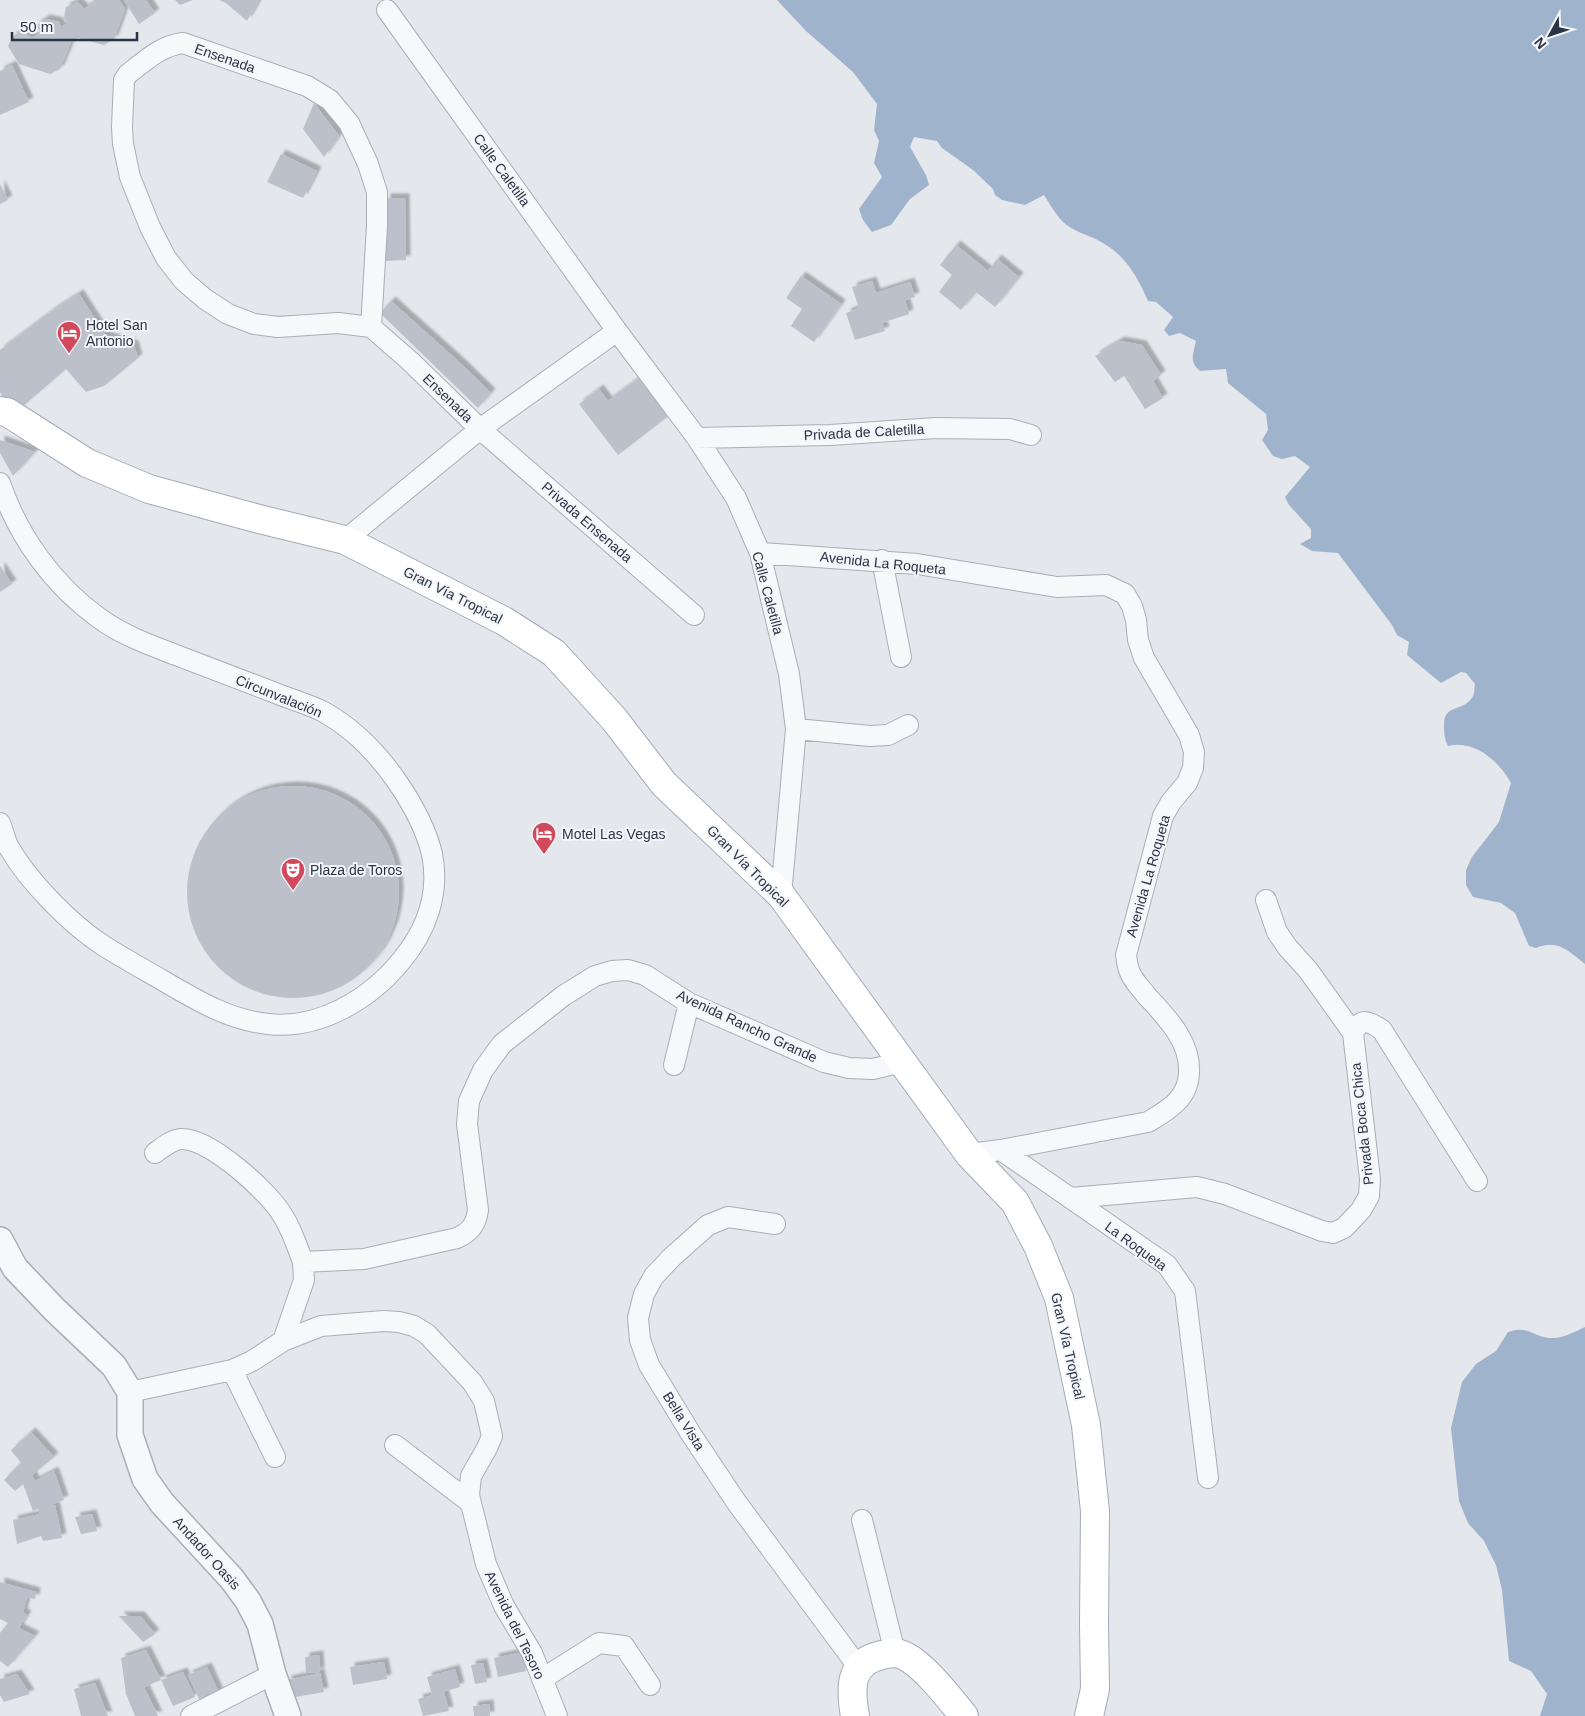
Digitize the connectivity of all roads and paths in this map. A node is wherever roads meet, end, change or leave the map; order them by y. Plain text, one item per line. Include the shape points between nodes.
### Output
1 (387, 10) dead end
2 (371, 327) junction
3 (617, 331) junction
4 (0, 411) edge
5 (480, 429) junction
6 (1031, 435) dead end
7 (697, 438) junction
8 (0, 482) edge
9 (345, 540) junction
10 (760, 554) junction
11 (882, 560) junction
12 (694, 615) dead end
13 (902, 656) dead end
14 (908, 725) dead end
15 (796, 729) junction
16 (0, 823) edge
17 (781, 895) junction
18 (1266, 900) dead end
19 (689, 1003) junction
20 (1353, 1033) junction
21 (902, 1062) junction
22 (674, 1065) dead end
23 (1001, 1150) junction
24 (155, 1153) dead end
25 (969, 1154) junction
26 (1476, 1181) dead end
27 (1071, 1198) junction
28 (776, 1224) dead end
29 (0, 1240) edge
30 (303, 1262) junction
31 (283, 1341) junction
32 (232, 1370) junction
33 (130, 1392) junction
34 (394, 1445) dead end
35 (275, 1457) dead end
36 (1208, 1478) dead end
37 (471, 1503) junction
38 (862, 1520) dead end
39 (895, 1653) junction
40 (859, 1668) junction
41 (273, 1674) junction
42 (542, 1679) junction
43 (650, 1685) dead end
44 (191, 1716) edge
45 (288, 1716) edge
46 (557, 1716) edge
47 (855, 1716) edge
48 (964, 1716) edge
49 (1089, 1716) edge

1 - 3 street, Calle Caletilla
2 - 2 street, Ensenada via 338,323 278,327 254,324 228,314 184,281 166,258 130,178 122,127 124,80 128,74 160,50 183,44 307,86 330,100 348,123 368,164 377,192
2 - 5 street, Ensenada
3 - 5 street
3 - 7 street, Calle Caletilla
4 - 9 main road, Gran Vía Tropical via 7,412 87,464 149,489
5 - 9 street
5 - 12 street, Privada Ensenada
6 - 7 street, Privada de Caletilla via 1010,429 936,428 830,435
7 - 10 street, Calle Caletilla via 736,498
8 - 16 street, Circunvalación via 18,527 38,557 99,619 139,641 323,712 355,734 386,764 423,826 432,856 434,888 428,919 414,945 375,987 326,1017 296,1024 270,1025 206,1006 102,945 64,914 27,875 7,844
9 - 17 main road, Gran Vía Tropical via 504,621 554,654 614,719 664,784
10 - 11 street, Avenida La Roqueta
10 - 15 street, Calle Caletilla via 789,674
11 - 13 street
11 - 23 street, Avenida La Roqueta via 1056,587 1106,585 1120,591 1132,606 1144,658 1189,735 1194,752 1193,768 1187,783 1163,816 1126,955 1135,982 1170,1021 1183,1042 1190,1062 1189,1082 1182,1097 1168,1111 1148,1122
14 - 15 street via 888,735 870,736
15 - 17 street, Calle Caletilla
17 - 21 main road, Gran Vía Tropical
18 - 20 street via 1277,932
19 - 21 street, Avenida Rancho Grande via 824,1062 873,1069
19 - 22 street
19 - 30 street, Avenida Rancho Grande via 645,975 628,970 595,976 563,996 502,1044 482,1070 469,1101 467,1124 478,1210 476,1221 467,1233 364,1260
20 - 26 street via 1363,1022 1372,1023 1382,1030
20 - 27 street, Privada Boca Chica via 1370,1179 1369,1196 1344,1228 1334,1233 1322,1231 1226,1194 1197,1187
21 - 25 main road, Gran Vía Tropical
23 - 25 street, Avenida La Roqueta
23 - 27 street, La Roqueta
24 - 30 street via 168,1143 188,1138 229,1160 282,1214
25 - 49 main road, Gran Vía Tropical via 1015,1202 1038,1246 1059,1298 1086,1425 1095,1510 1095,1689
27 - 36 street, La Roqueta via 1167,1265 1185,1291
28 - 40 street, Bella Vista via 728,1217 708,1225 654,1276 644,1294 638,1318 640,1340 650,1365 716,1472
29 - 33 street via 16,1268 114,1366
30 - 31 street via 304,1280
31 - 32 street, Avenida del Tesoro
31 - 37 street, Avenida del Tesoro via 321,1326 384,1321 414,1326 427,1334 472,1382 484,1400 492,1436 471,1476
32 - 33 street, Avenida del Tesoro
32 - 35 street
33 - 41 street, Andador Oasis via 130,1435 145,1479 248,1601 260,1624
34 - 37 street
37 - 42 street, Avenida del Tesoro via 486,1564
38 - 39 street
39 - 40 main road via 867,1661
39 - 48 main road via 906,1657 932,1678
40 - 47 main road via 853,1679
41 - 44 street
41 - 45 street, Andador Oasis
42 - 43 street via 599,1644 624,1646
42 - 46 street, Avenida del Tesoro

